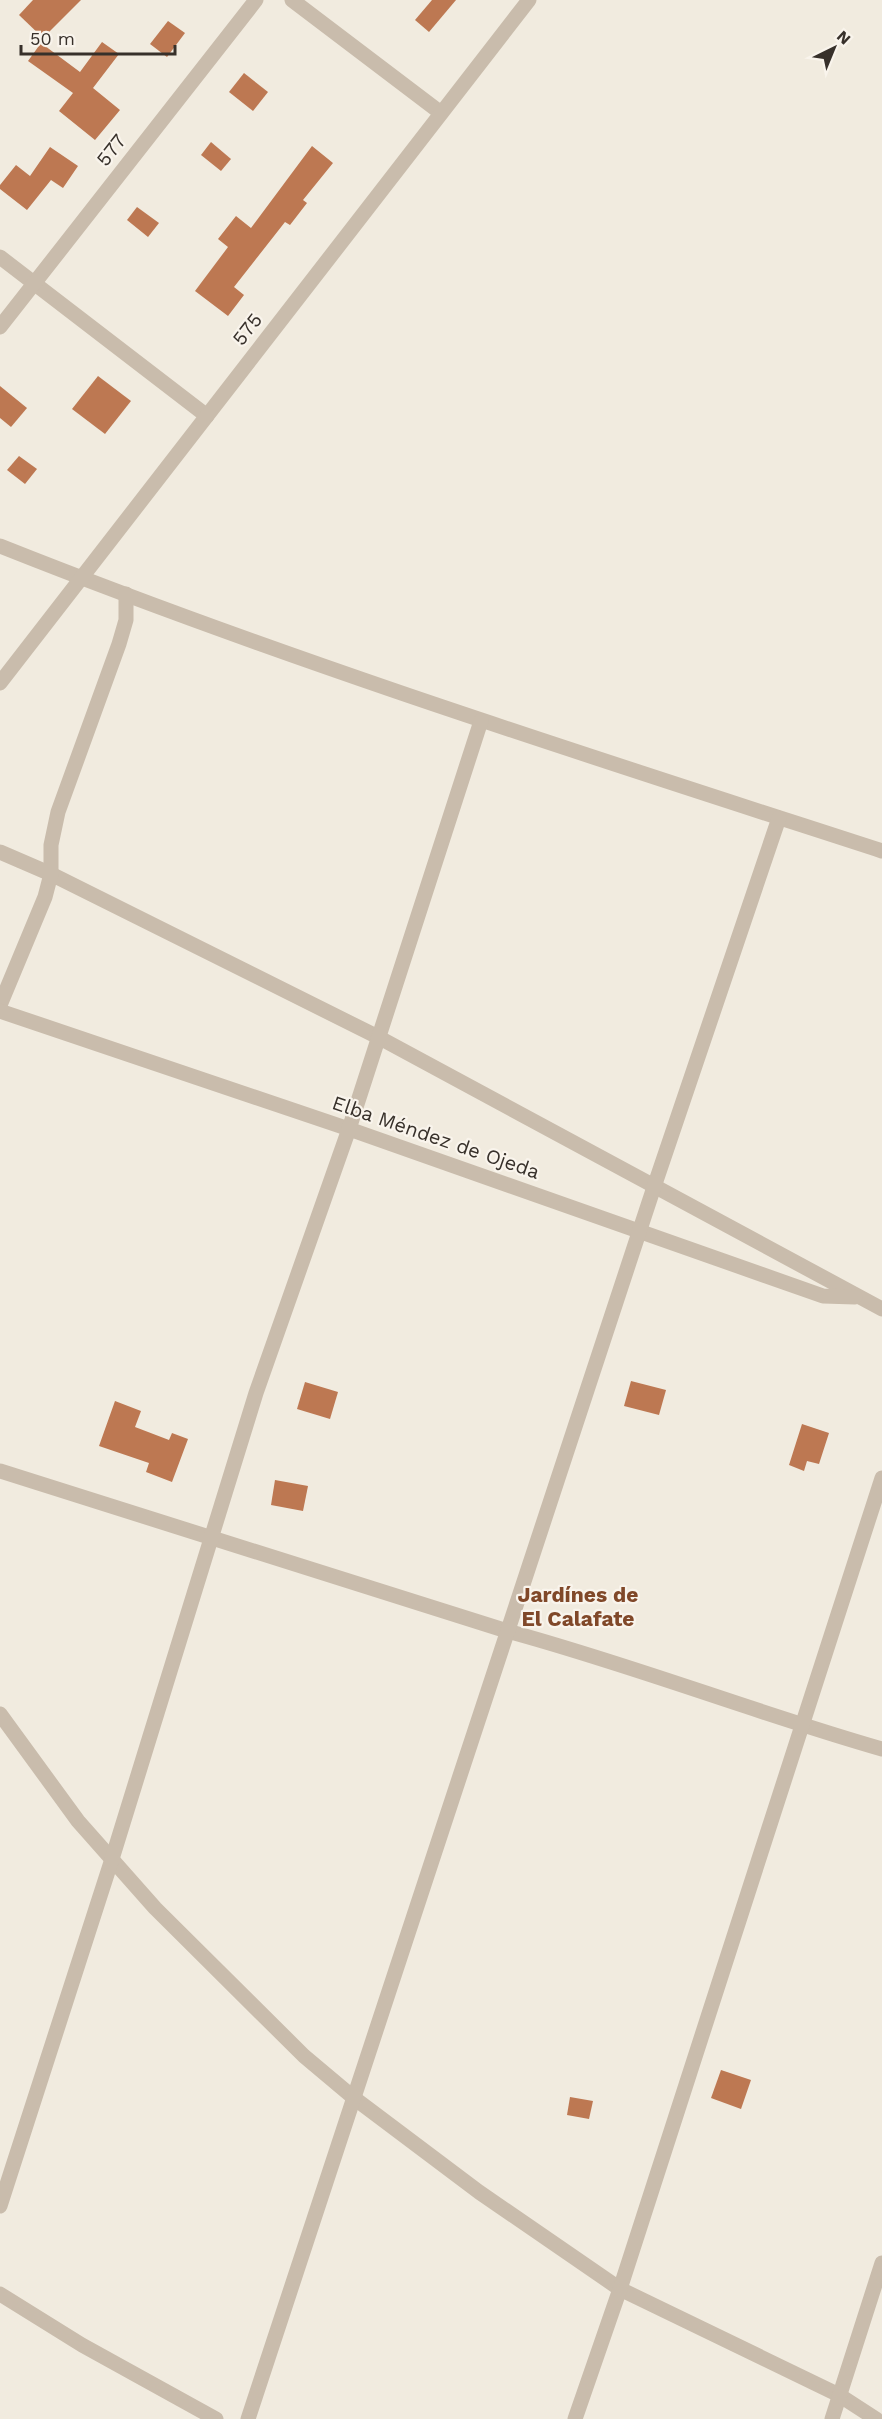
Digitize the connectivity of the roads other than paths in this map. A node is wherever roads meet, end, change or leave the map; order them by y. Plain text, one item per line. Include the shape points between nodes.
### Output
1 (256, 0) edge
2 (292, 0) edge
3 (529, 0) edge
4 (441, 113) junction
5 (0, 257) edge
6 (33, 283) junction
7 (0, 327) edge
8 (207, 416) junction
9 (0, 546) edge
10 (80, 578) junction
11 (126, 594) junction
12 (0, 683) edge
13 (482, 721) junction
14 (779, 818) junction
15 (882, 851) edge
16 (0, 852) edge
17 (51, 874) junction
18 (0, 1005) edge
19 (0, 1011) edge
20 (378, 1037) junction
21 (349, 1129) junction
22 (654, 1187) junction
23 (639, 1231) junction
24 (859, 1298) junction
25 (882, 1309) edge
26 (0, 1471) edge
27 (882, 1478) edge
28 (211, 1538) junction
29 (507, 1630) junction
30 (0, 1714) edge
31 (802, 1726) junction
32 (882, 1749) edge
33 (112, 1859) junction
34 (354, 2098) junction
35 (0, 2206) edge
36 (882, 2263) edge
37 (620, 2289) junction
38 (0, 2294) edge
39 (839, 2395) junction
40 (216, 2419) edge
41 (248, 2419) edge
42 (575, 2419) edge
43 (832, 2419) edge
44 (876, 2419) edge

1 - 6 street, 577
2 - 4 street
3 - 4 street, 575
4 - 8 street, 575
5 - 6 street
6 - 7 street, 577
6 - 8 street
8 - 10 street, 575
9 - 10 street
10 - 11 street
10 - 12 street, 575
11 - 13 street
11 - 17 street via 126,620 119,644 58,812 51,845
13 - 14 street
13 - 20 street
14 - 15 street
14 - 22 street
16 - 17 street
17 - 18 street
17 - 20 street
19 - 21 street, Elba Méndez de Ojeda
20 - 21 street
20 - 22 street
21 - 23 street, Elba Méndez de Ojeda
21 - 28 street via 256,1393
22 - 23 street
22 - 24 street
23 - 24 street, Elba Méndez de Ojeda via 823,1296
23 - 29 street
24 - 25 street
26 - 28 street
27 - 31 street
28 - 29 street
28 - 33 street
29 - 31 street
29 - 34 street
30 - 33 street via 78,1821
31 - 32 street
31 - 37 street
33 - 34 street via 154,1908 241,1996
33 - 35 street
34 - 37 street via 479,2192
34 - 41 street
36 - 39 street
37 - 39 street
37 - 42 street
38 - 40 street via 82,2345
39 - 43 street
39 - 44 street

